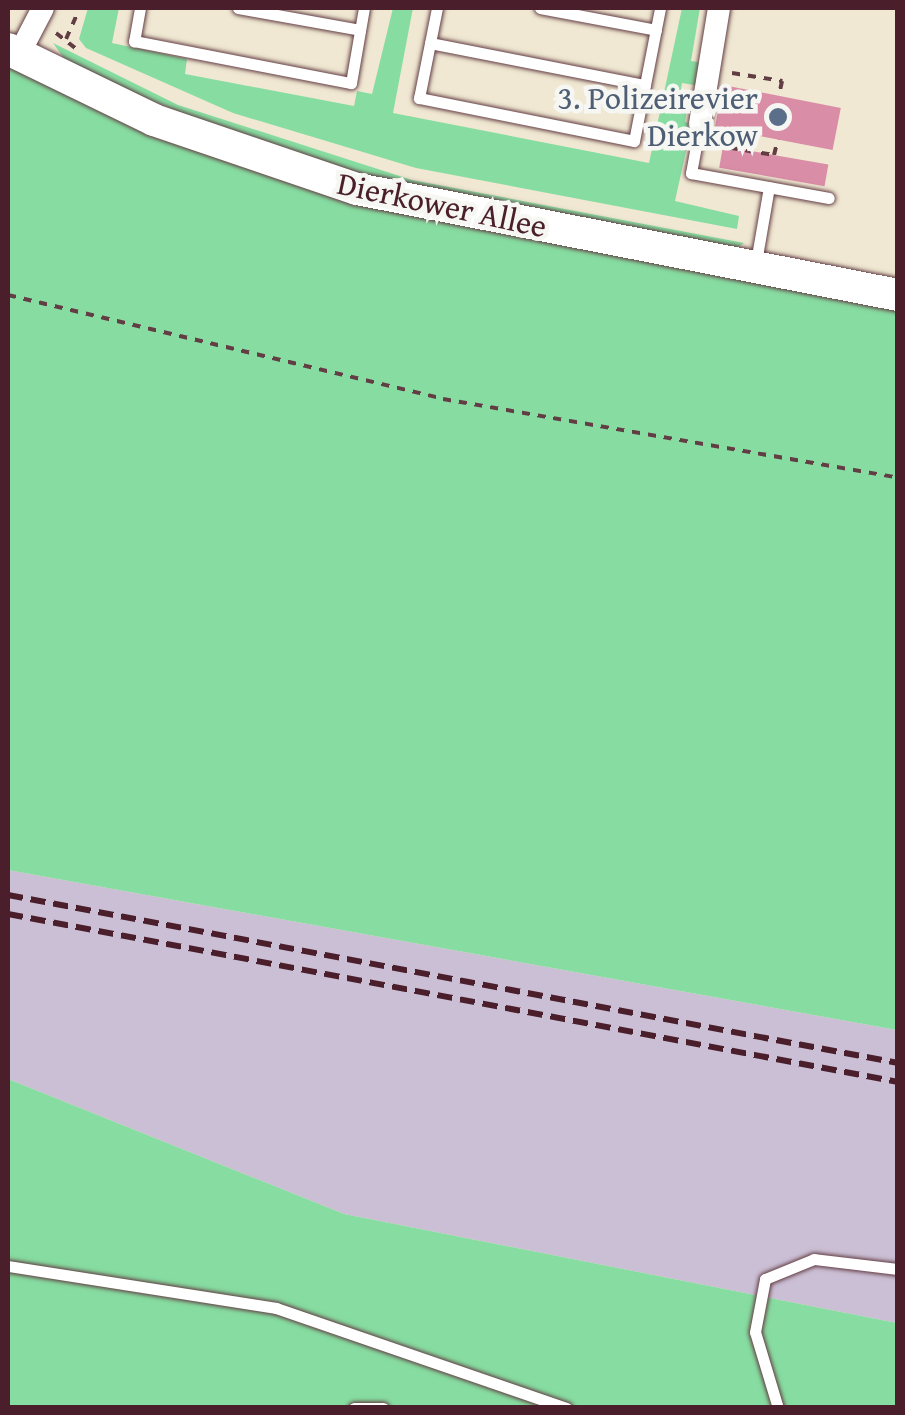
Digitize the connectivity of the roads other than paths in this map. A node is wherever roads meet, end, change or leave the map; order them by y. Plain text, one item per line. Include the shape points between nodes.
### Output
1 (140, 8) edge
2 (238, 8) edge
3 (364, 8) edge
4 (437, 8) edge
5 (540, 8) edge
6 (660, 8) edge
7 (720, 8) edge
8 (40, 15) edge
9 (360, 30) junction
10 (656, 30) junction
11 (430, 42) junction
12 (13, 52) edge
13 (645, 85) junction
14 (703, 134) joint
15 (769, 187) junction
16 (829, 198) dead end
17 (755, 268) junction
18 (898, 295) edge
19 (8, 1266) edge
20 (898, 1268) edge
21 (354, 1408) edge
22 (382, 1408) edge
23 (566, 1408) edge
24 (778, 1408) edge

1 - 9 lane via 134,41 351,83
2 - 9 lane
3 - 9 lane
4 - 11 lane
5 - 10 lane
6 - 10 lane
7 - 14 street
8 - 12 street
10 - 13 lane
11 - 13 lane
11 - 13 lane via 419,98 634,141
12 - 17 main road, Dierkower Allee via 154,120 304,174
14 - 15 lane via 690,173
15 - 16 lane
15 - 17 lane
17 - 18 main road, Dierkower Allee
19 - 23 lane via 276,1308
20 - 24 lane via 814,1259 766,1279 755,1332
21 - 22 lane

